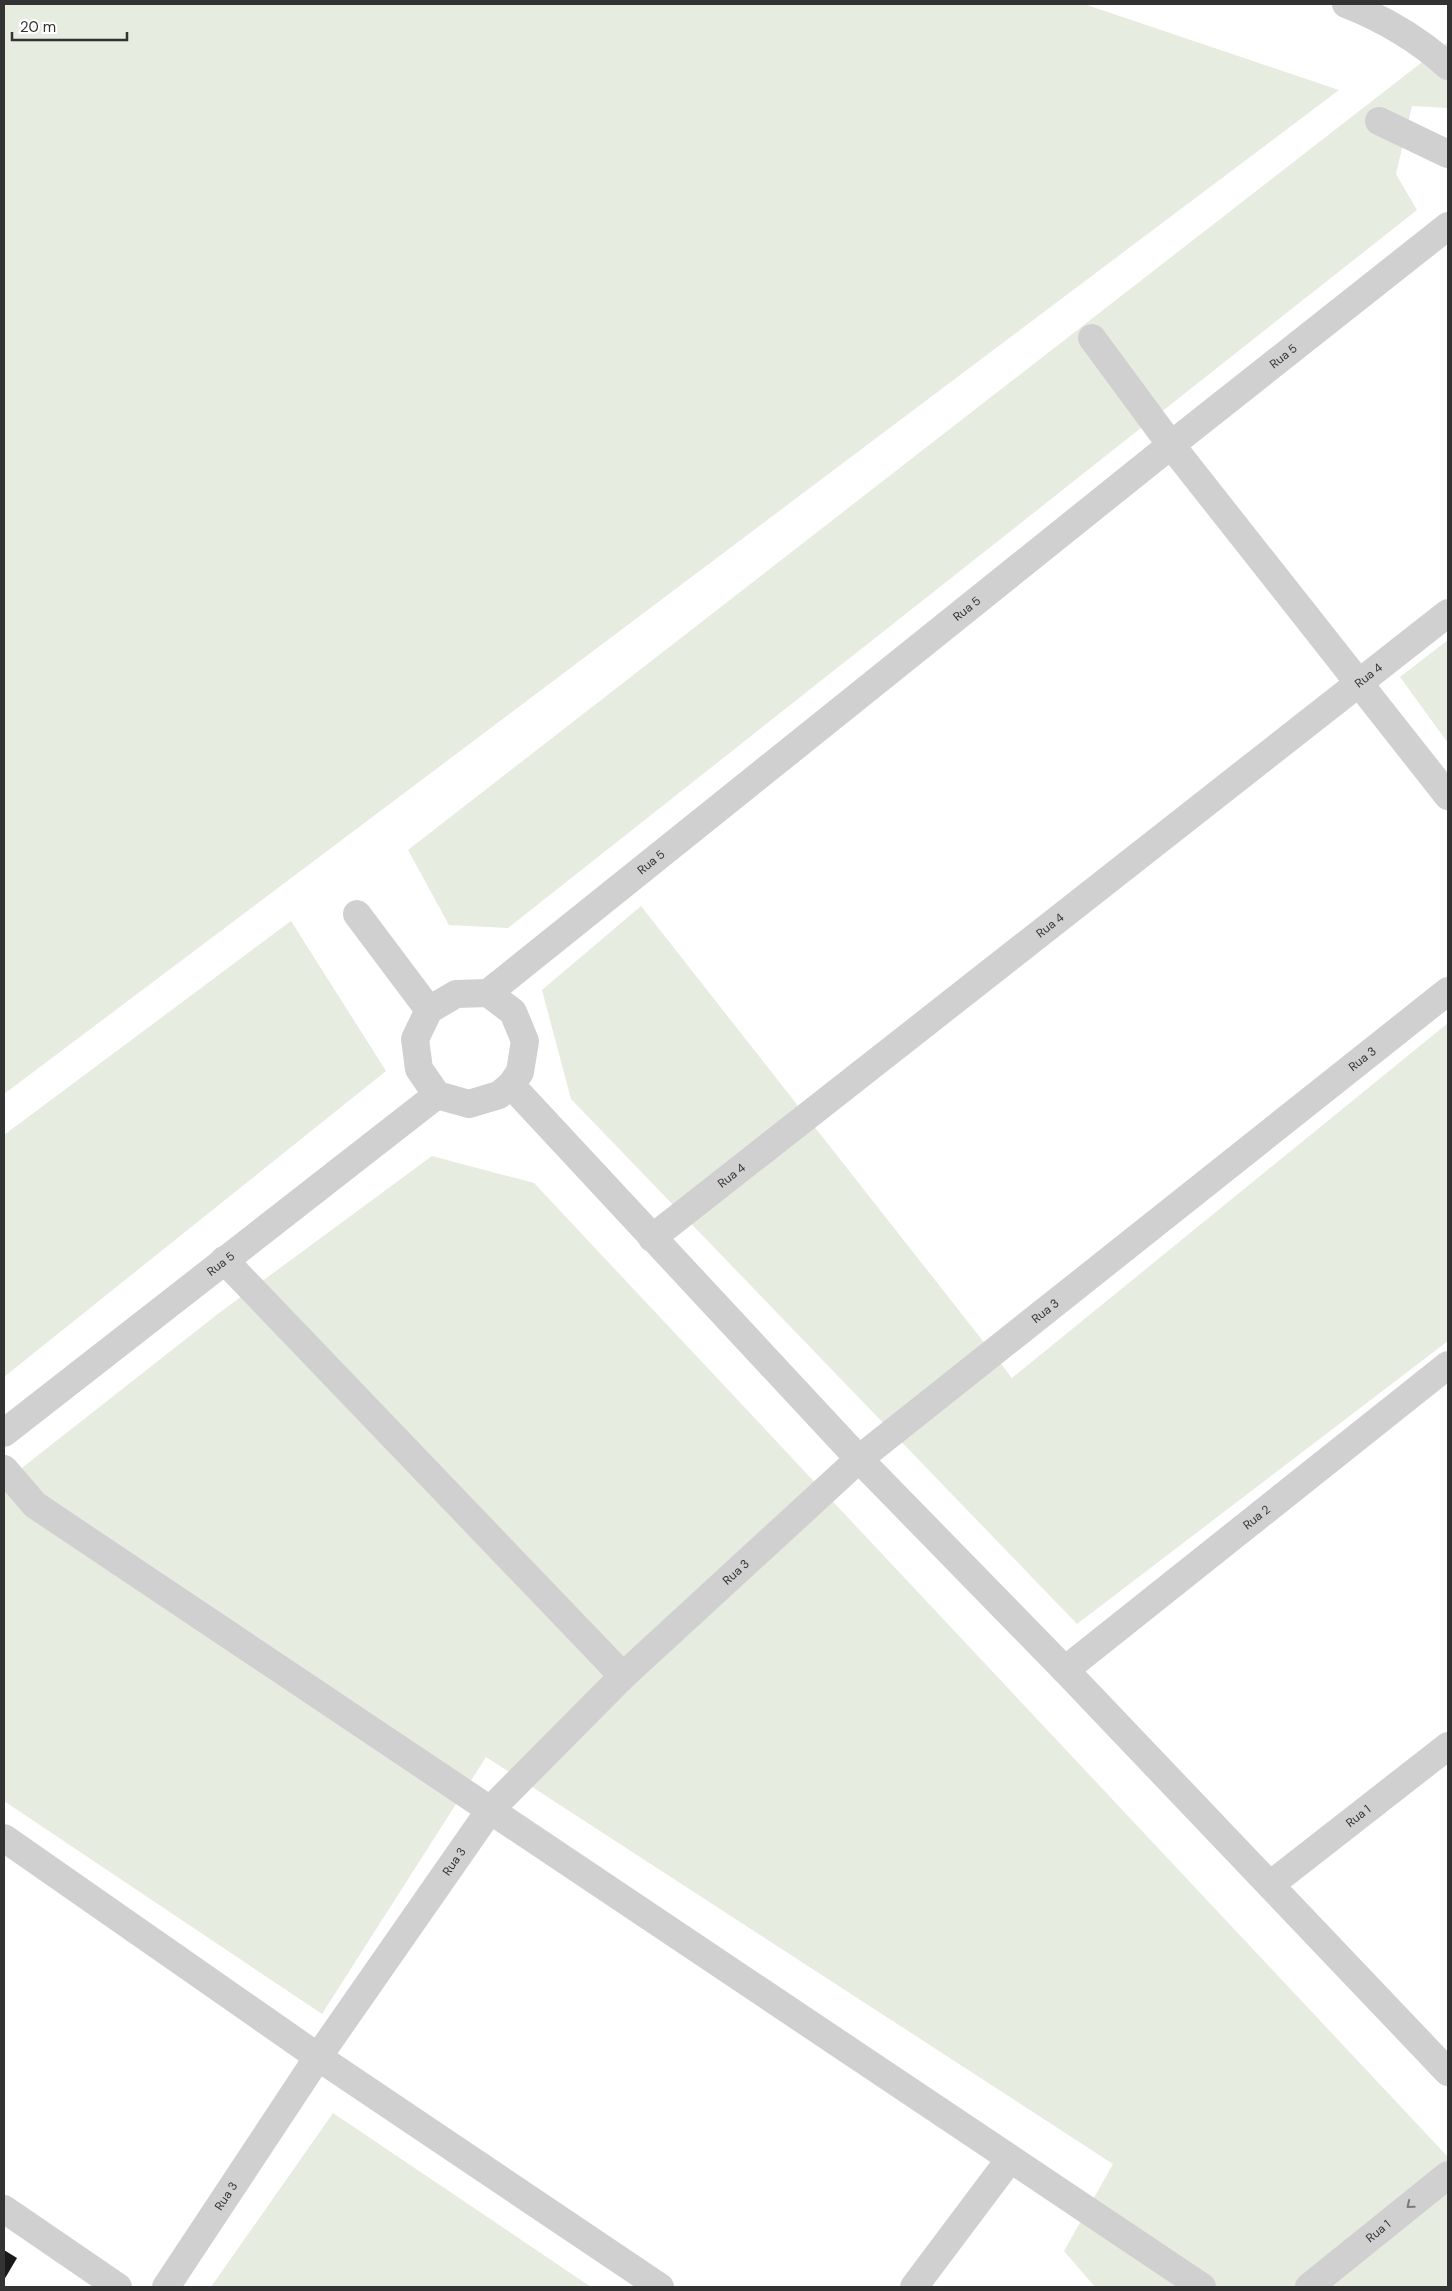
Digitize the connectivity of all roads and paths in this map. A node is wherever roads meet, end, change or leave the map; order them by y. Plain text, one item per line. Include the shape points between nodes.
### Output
1 (1346, 4) edge
2 (1448, 66) edge
3 (1379, 121) dead end
4 (1448, 154) edge
5 (1448, 226) edge
6 (1092, 338) dead end
7 (1171, 445) junction
8 (1448, 613) edge
9 (1359, 682) junction
10 (1448, 796) edge
11 (356, 914) dead end
12 (1448, 991) edge
13 (488, 993) junction
14 (429, 1010) junction
15 (511, 1085) junction
16 (437, 1095) junction
17 (652, 1238) junction
18 (224, 1260) junction
19 (1448, 1365) edge
20 (4, 1433) edge
21 (859, 1459) junction
22 (4, 1469) edge
23 (1065, 1670) junction
24 (623, 1676) junction
25 (1448, 1746) edge
26 (490, 1810) junction
27 (4, 1838) edge
28 (1270, 1885) junction
29 (318, 2057) junction
30 (1448, 2072) edge
31 (1010, 2159) junction
32 (1448, 2175) edge
33 (4, 2209) edge
34 (118, 2287) edge
35 (166, 2287) edge
36 (660, 2287) edge
37 (914, 2287) edge
38 (1202, 2287) edge
39 (1308, 2287) edge

1 - 2 street via 1387,22 1426,47
3 - 4 street
5 - 7 street, Rua 5
6 - 7 street
7 - 9 street
7 - 13 street, Rua 5
8 - 9 street, Rua 4
9 - 10 street
9 - 17 street, Rua 4
11 - 14 street
12 - 21 street, Rua 3
13 - 14 street via 456,994
13 - 15 street via 513,1012 525,1041 520,1072
14 - 16 street via 415,1038 419,1070
15 - 16 street via 499,1095 469,1104
15 - 17 street
16 - 18 street, Rua 5
17 - 21 street
18 - 20 street, Rua 5
18 - 24 street
19 - 23 street, Rua 2
21 - 23 street
21 - 24 street, Rua 3
22 - 26 street via 35,1505
23 - 28 street
24 - 26 street, Rua 3
25 - 28 street, Rua 1
26 - 29 street, Rua 3
26 - 31 street
27 - 29 street
28 - 30 street
29 - 35 street, Rua 3
29 - 36 street
31 - 37 street
31 - 38 street
32 -> 39 street, Rua 1
33 - 34 street

